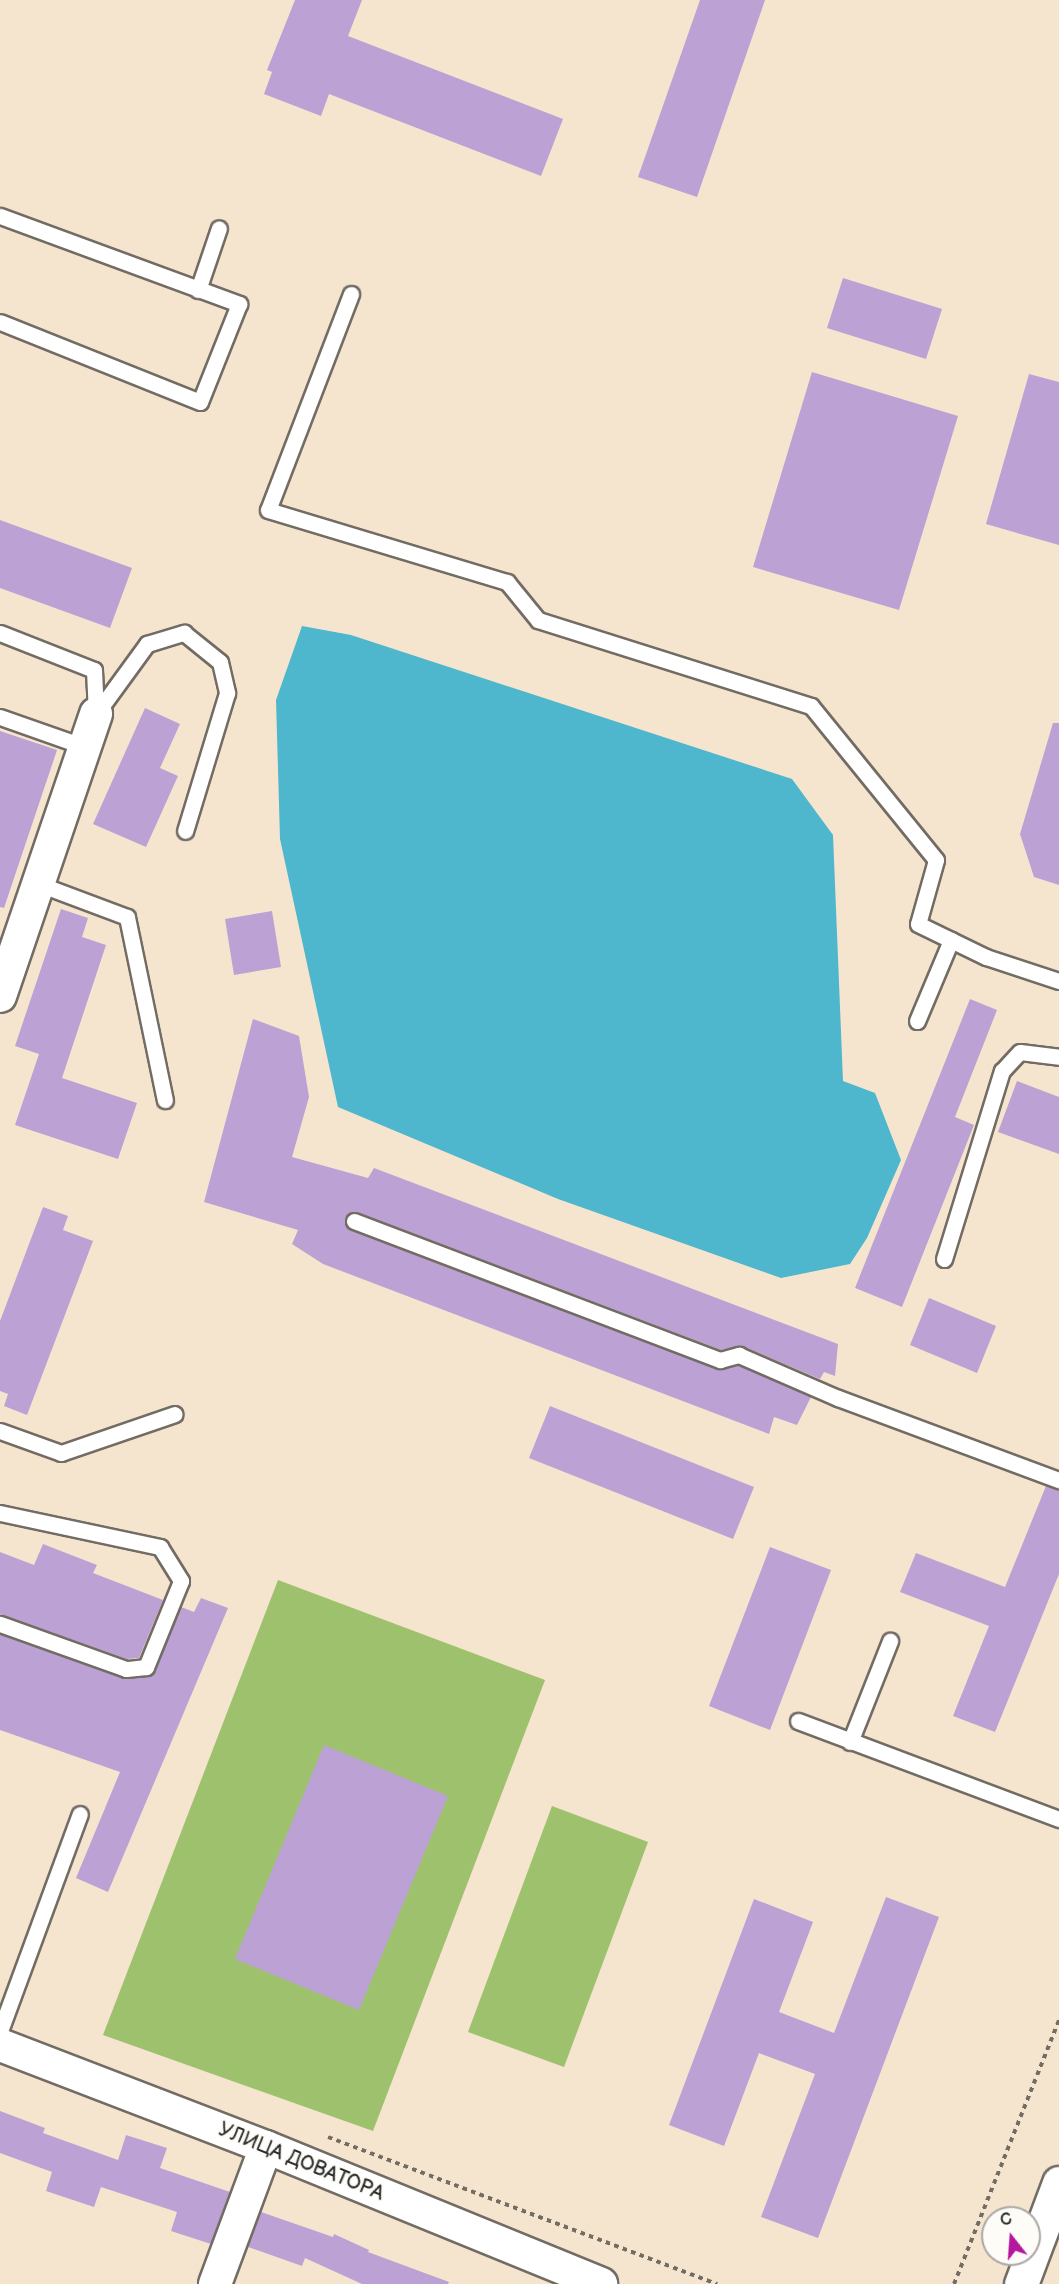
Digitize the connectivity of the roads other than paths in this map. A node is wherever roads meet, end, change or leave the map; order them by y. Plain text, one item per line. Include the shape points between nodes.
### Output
1 (0, 216) edge
2 (219, 228) dead end
3 (198, 290) junction
4 (351, 294) dead end
5 (0, 322) edge
6 (0, 633) edge
7 (96, 714) junction
8 (0, 717) edge
9 (85, 747) junction
10 (185, 831) dead end
11 (39, 884) junction
12 (951, 940) junction
13 (1059, 981) edge
14 (0, 996) edge
15 (917, 1021) dead end
16 (1059, 1057) edge
17 (165, 1101) dead end
18 (354, 1221) dead end
19 (944, 1259) dead end
20 (175, 1414) dead end
21 (0, 1431) edge
22 (1059, 1480) edge
23 (0, 1513) edge
24 (0, 1624) edge
25 (890, 1641) dead end
26 (798, 1721) dead end
27 (850, 1742) junction
28 (80, 1814) dead end
29 (1059, 1819) edge
30 (0, 2031) edge
31 (0, 2045) edge
32 (266, 2147) junction
33 (1059, 2183) edge
34 (215, 2284) edge
35 (601, 2284) edge
36 (1021, 2284) edge

1 - 3 lane
2 - 3 lane
3 - 5 lane via 239,304 200,402
4 - 12 lane via 267,510 507,582 538,620 811,706 936,860 918,924
6 - 7 lane via 94,670
7 - 9 street
7 - 10 lane via 147,644 184,633 220,662 227,693
8 - 9 lane
9 - 11 street
11 - 14 street
11 - 17 lane via 128,917
12 - 13 lane via 986,957
12 - 15 lane
16 - 19 lane via 1020,1052 1002,1071
18 - 22 lane via 720,1360 739,1355 838,1398
20 - 21 lane via 61,1453
23 - 24 lane via 160,1547 181,1581 146,1667 126,1670
25 - 27 lane
26 - 27 lane
27 - 29 lane
28 - 30 lane
31 - 32 street, УЛИЦА ДОВАТОРА
32 - 34 street
32 - 35 street, УЛИЦА ДОВАТОРА
33 - 36 street

